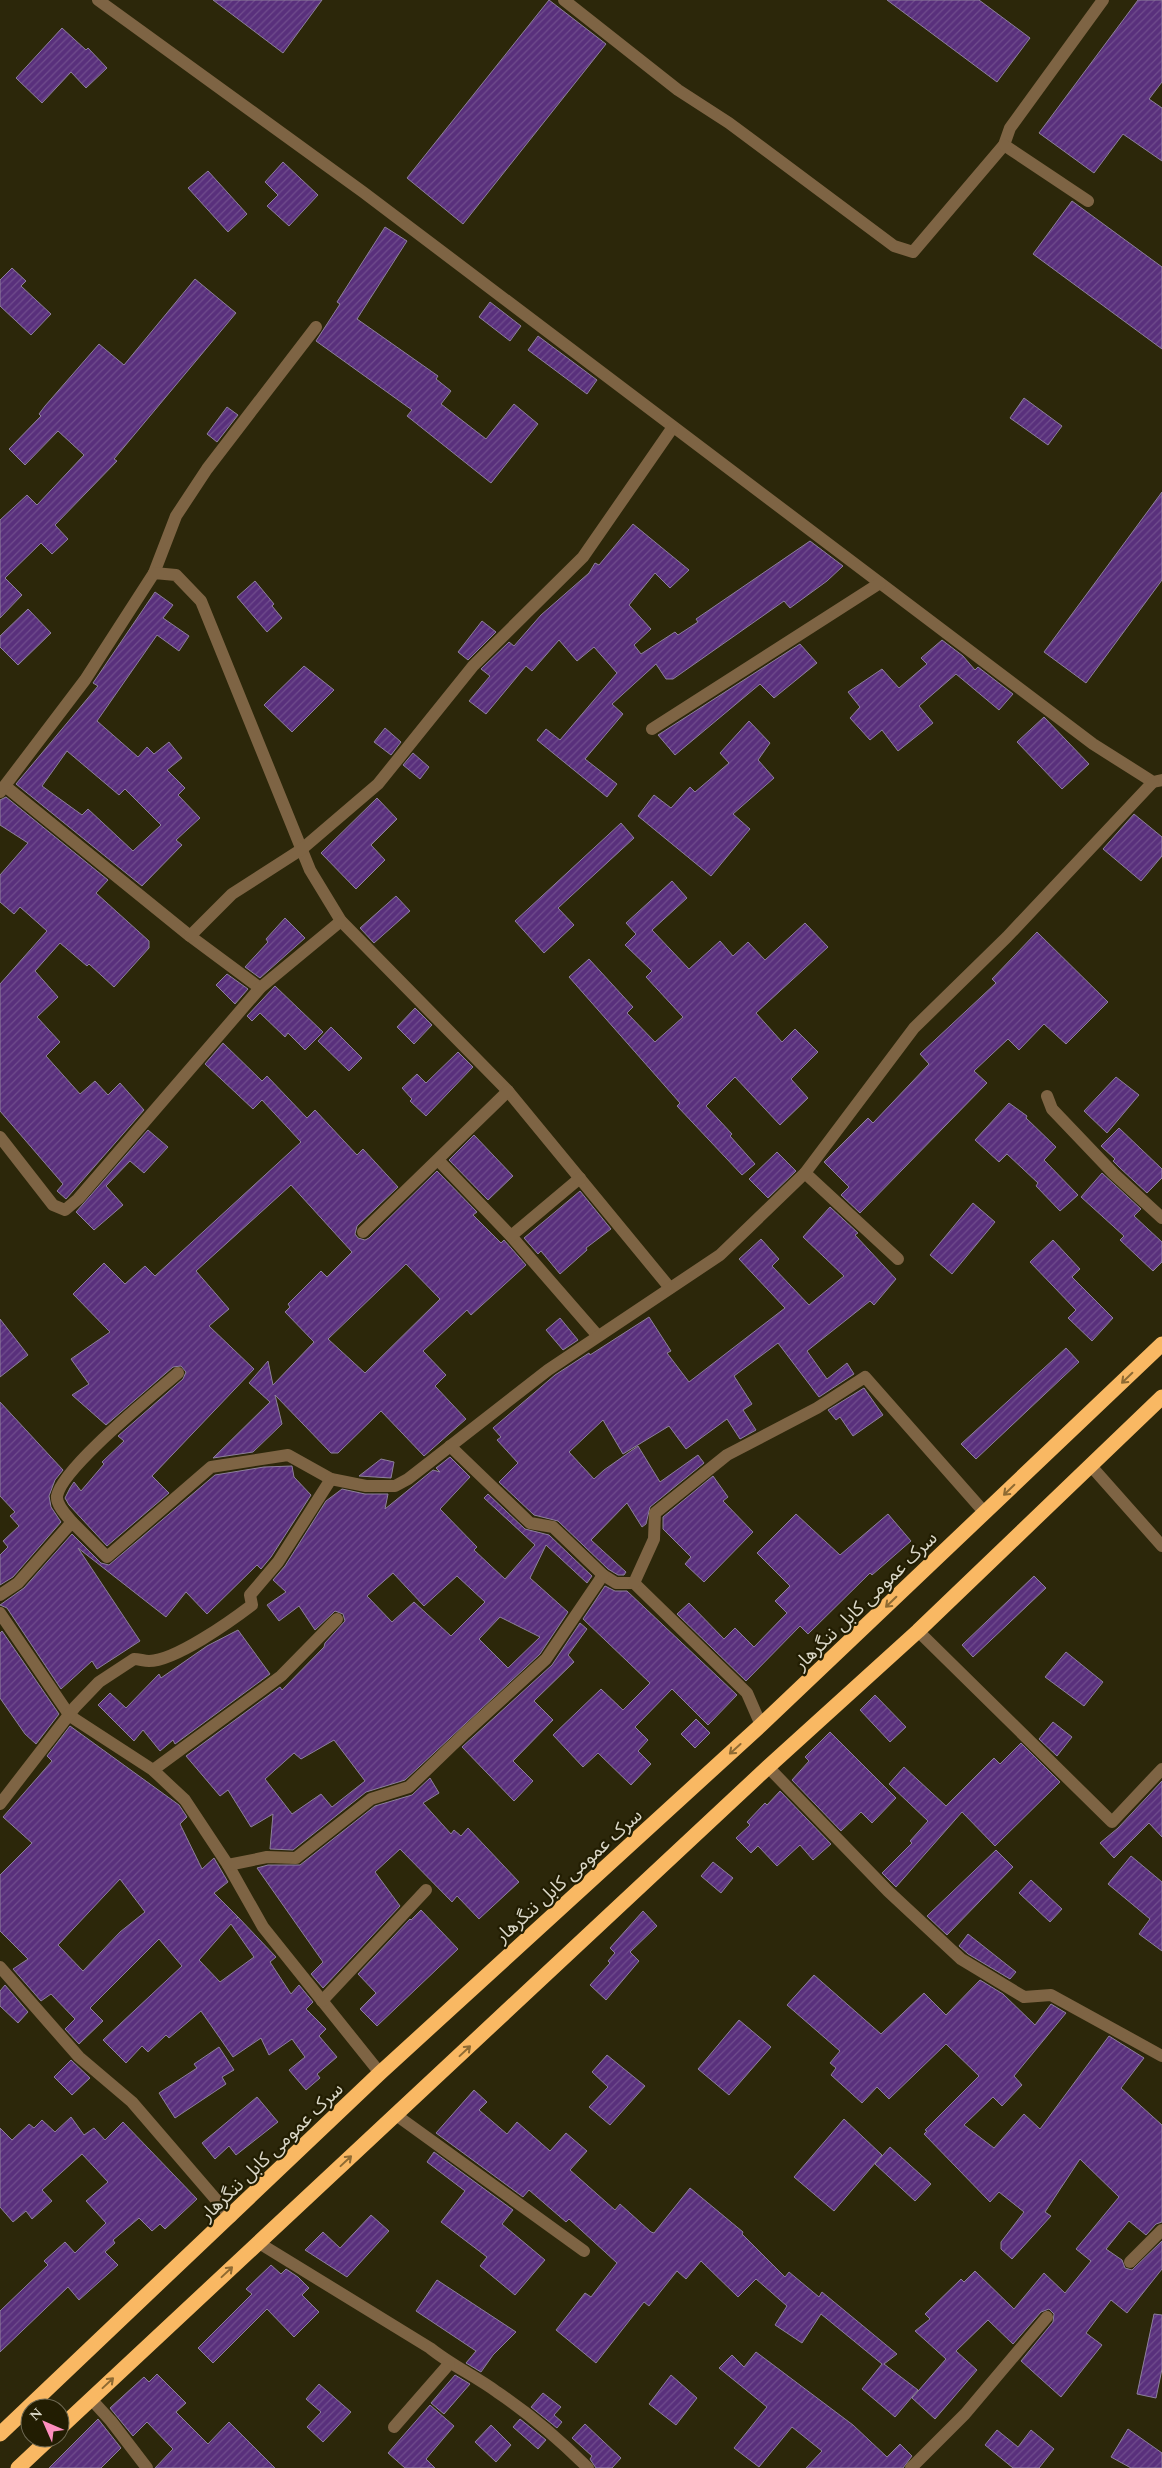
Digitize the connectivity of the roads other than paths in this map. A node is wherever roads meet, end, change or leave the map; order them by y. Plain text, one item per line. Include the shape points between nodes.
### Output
1 (98, 0) edge
2 (564, 0) edge
3 (1103, 0) edge
4 (1004, 145) junction
5 (1088, 201) dead end
6 (316, 327) dead end
7 (673, 427) junction
8 (154, 574) junction
9 (880, 583) junction
10 (652, 729) dead end
11 (1158, 781) edge
12 (3, 789) edge
13 (302, 849) junction
14 (341, 921) junction
15 (190, 936) junction
16 (260, 988) junction
17 (508, 1091) junction
18 (1047, 1096) dead end
19 (0, 1137) edge
20 (438, 1160) junction
21 (804, 1173) junction
22 (580, 1178) junction
23 (1162, 1218) edge
24 (363, 1232) dead end
25 (512, 1236) junction
26 (898, 1259) dead end
27 (670, 1288) junction
28 (598, 1336) junction
29 (1162, 1344) edge
30 (178, 1373) dead end
31 (1162, 1397) edge
32 (450, 1446) junction
33 (1091, 1466) junction
34 (331, 1480) junction
35 (985, 1513) junction
36 (72, 1522) junction
37 (1162, 1546) edge
38 (603, 1575) junction
39 (634, 1583) junction
40 (0, 1595) edge
41 (0, 1613) edge
42 (337, 1619) dead end
43 (918, 1631) junction
44 (70, 1716) junction
45 (761, 1725) junction
46 (768, 1767) junction
47 (1162, 1768) edge
48 (153, 1770) junction
49 (0, 1804) edge
50 (228, 1865) junction
51 (426, 1890) dead end
52 (0, 1967) edge
53 (322, 2001) junction
54 (1162, 2056) edge
55 (380, 2073) junction
56 (396, 2115) junction
57 (231, 2217) junction
58 (1162, 2230) edge
59 (259, 2242) junction
60 (584, 2251) dead end
61 (1130, 2262) dead end
62 (1047, 2318) dead end
63 (449, 2364) junction
64 (91, 2399) junction
65 (70, 2419) edge
66 (394, 2427) dead end
67 (0, 2434) edge
68 (39, 2448) edge
69 (18, 2468) edge
70 (147, 2468) edge
71 (588, 2468) edge
72 (911, 2468) edge

1 - 7 street via 363,192
2 - 4 street via 678,90 729,123 894,246 913,252
3 - 4 street via 1010,128
4 - 5 street
6 - 8 street via 202,476 176,516
7 - 9 street
7 - 13 street via 583,557 474,666 378,784
8 - 12 street via 85,680
8 - 13 street via 176,575 201,601
9 - 10 street
9 - 11 street via 1092,744
11 - 21 street via 914,1028
12 - 15 street
13 - 14 street via 310,870
13 - 15 street via 232,894
14 - 16 street
14 - 17 street
15 - 16 street
16 - 19 street via 66,1210 54,1205
17 - 20 street
17 - 22 street
18 - 23 street via 1052,1109 1114,1174
20 - 24 street
20 - 25 street
21 - 26 street
21 - 27 street via 720,1255
22 - 25 street
22 - 27 street
25 - 28 street
27 - 28 street
28 - 32 street via 548,1370
29 -> 35 highway, سرک عمومی کابل ننگرهار
30 - 36 street via 82,1460 63,1482 57,1502
31 - 33 highway
32 - 34 street via 395,1486 366,1486
32 - 38 street via 530,1523 553,1527
33 - 37 street
33 - 43 highway
34 - 36 street via 288,1456 211,1467 107,1557
34 - 44 street via 278,1562 250,1595 252,1605 210,1636 160,1659 148,1662 134,1659 99,1682
35 - 39 street via 864,1377 817,1408 727,1455 655,1513 654,1540
35 -> 45 highway, سرک عمومی کابل ننگرهار
36 - 40 street via 18,1584
38 - 39 street via 616,1583
38 - 50 street via 546,1659 409,1788 371,1799 296,1858 267,1857
39 - 45 street via 747,1693
41 - 44 street
42 - 48 street via 281,1676
43 - 46 highway
43 - 47 street via 1112,1822
44 - 48 street
44 - 49 street
45 -> 55 highway, سرک عمومی کابل ننگرهار
46 - 54 street via 888,1891 961,1959 1024,1997 1051,1995
56 -> 46 highway
48 - 50 street via 185,1800
50 - 53 street via 263,1927
51 - 53 street
52 - 57 street via 80,2057 132,2102
53 - 55 street
55 - 57 highway, سرک عمومی کابل ننگرهار
59 -> 56 highway
56 - 60 street
57 - 67 highway, سرک عمومی کابل ننگرهار
58 - 61 street
59 - 63 street via 430,2348
64 -> 59 highway
62 - 72 street via 965,2414
63 - 66 street
63 - 71 street via 497,2391 552,2432
64 - 65 highway
64 - 70 street
68 - 69 highway

